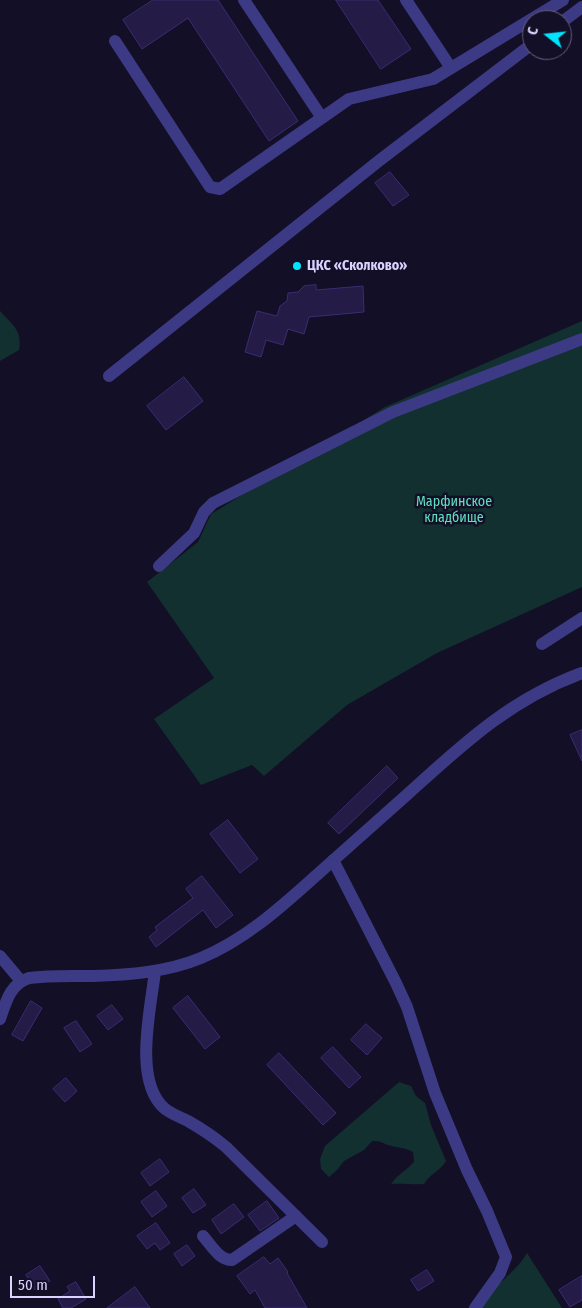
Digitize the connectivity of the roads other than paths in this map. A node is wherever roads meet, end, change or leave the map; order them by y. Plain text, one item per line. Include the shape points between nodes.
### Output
1 (244, 0) edge
2 (406, 0) edge
3 (563, 0) edge
4 (115, 41) dead end
5 (522, 52) edge
6 (451, 68) junction
7 (322, 118) junction
8 (582, 339) edge
9 (109, 376) dead end
10 (159, 566) dead end
11 (582, 618) edge
12 (542, 644) dead end
13 (582, 673) edge
14 (333, 860) junction
15 (0, 956) edge
16 (156, 971) junction
17 (21, 981) junction
18 (0, 1019) edge
19 (296, 1216) junction
20 (203, 1236) dead end
21 (322, 1242) dead end
22 (475, 1308) edge

1 - 7 street
2 - 6 street
3 - 6 street
4 - 7 street via 210,187 220,189
5 - 9 street
6 - 7 street via 434,79 349,99
8 - 10 street via 405,407 213,503 204,512 194,533
11 - 12 street
13 - 14 street via 528,698 475,734
14 - 16 street via 248,933 200,958
14 - 22 street via 407,1008 435,1094 506,1257 500,1273
15 - 17 street
16 - 17 street via 40,976
16 - 19 street via 146,1048 148,1074 156,1099 166,1110 218,1141
17 - 18 street via 11,991
19 - 20 street via 232,1260 221,1257
19 - 21 street

